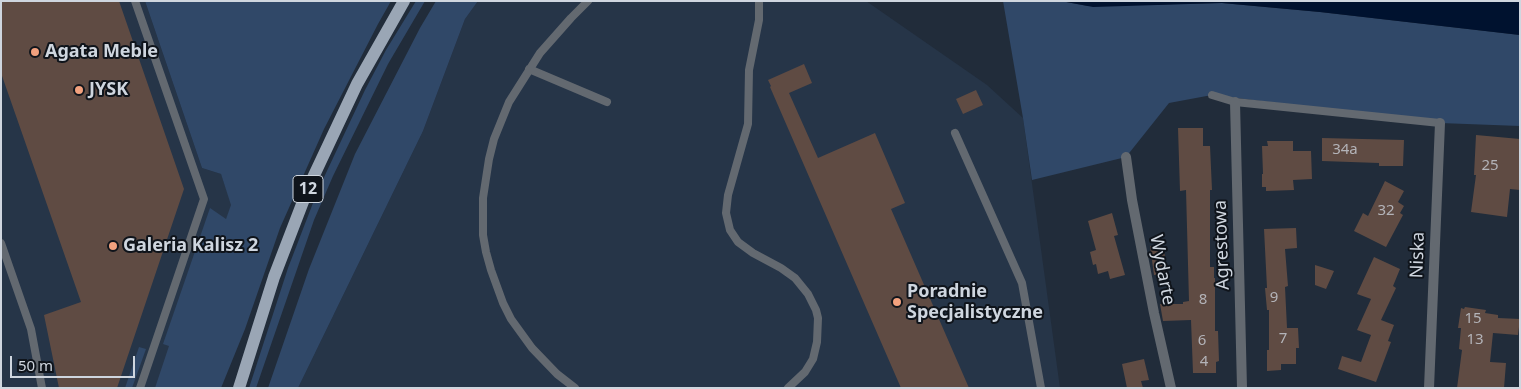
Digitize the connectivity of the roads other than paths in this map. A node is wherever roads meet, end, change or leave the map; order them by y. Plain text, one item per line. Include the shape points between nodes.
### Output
1 (135, 1) edge
2 (404, 1) edge
3 (588, 1) edge
4 (759, 1) edge
5 (529, 69) junction
6 (1212, 95) dead end
7 (607, 102) dead end
8 (1235, 102) junction
9 (1440, 123) joint
10 (956, 132) dead end
11 (1126, 157) dead end
12 (1, 243) edge
13 (42, 388) edge
14 (140, 388) edge
15 (239, 388) edge
16 (575, 388) edge
17 (788, 388) edge
18 (1041, 388) edge
19 (1171, 388) edge
20 (1242, 388) edge
21 (1429, 388) edge

1 - 14 lane via 204,199
2 - 15 main road, 12 via 357,84 309,186 274,277
3 - 5 lane via 554,36
4 - 17 lane via 759,20 749,70 748,124 726,213 730,230 738,242 795,278 816,310 817,342 813,359
5 - 7 lane
5 - 16 lane via 509,102 494,139 483,198 483,235 491,270 511,319 544,362
6 - 8 lane
8 - 9 lane
8 - 20 street, Agrestowa
9 - 21 street, Niska
10 - 18 lane via 1022,282
11 - 19 street, Wydarte via 1139,238
12 - 13 lane via 31,329

